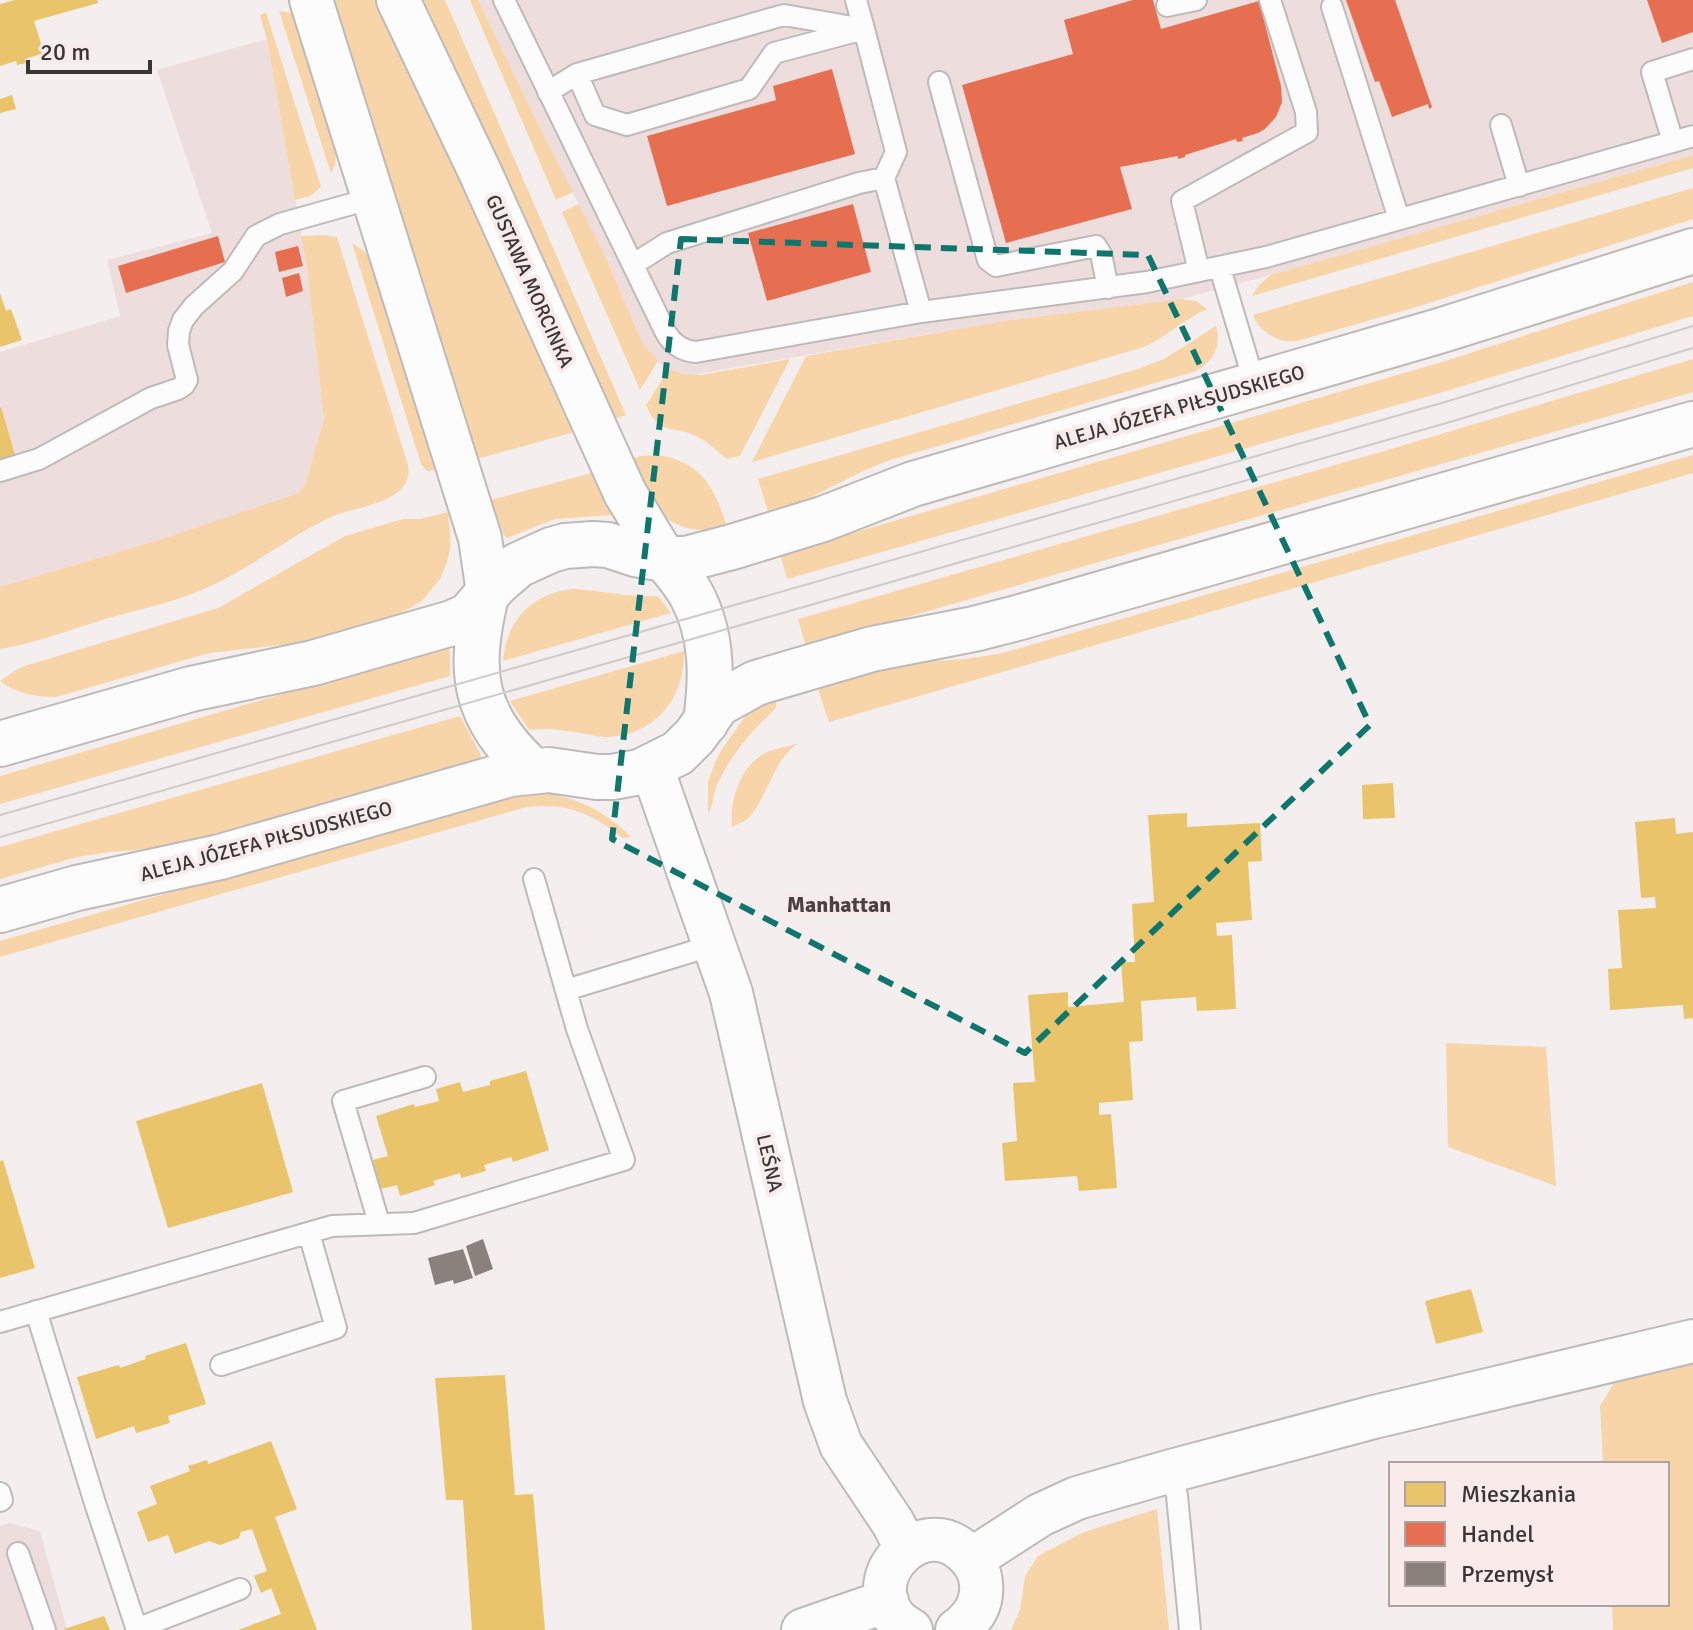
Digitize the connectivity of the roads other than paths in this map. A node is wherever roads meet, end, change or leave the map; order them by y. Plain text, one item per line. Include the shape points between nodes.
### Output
1 (311, 0) edge
2 (398, 0) edge
3 (504, 0) edge
4 (856, 0) edge
5 (1196, 0) edge
6 (1270, 0) edge
7 (1167, 6) dead end
8 (1332, 7) dead end
9 (864, 29) junction
10 (1693, 59) edge
11 (577, 74) junction
12 (939, 82) dead end
13 (548, 92) junction
14 (1501, 125) dead end
15 (1693, 136) edge
16 (1673, 142) junction
17 (884, 178) junction
18 (1519, 186) junction
19 (373, 198) junction
20 (1399, 219) junction
21 (1693, 251) edge
22 (634, 264) junction
23 (1220, 268) junction
24 (1199, 271) junction
25 (1108, 288) junction
26 (921, 312) junction
27 (1255, 385) junction
28 (1687, 425) edge
29 (0, 471) edge
30 (665, 559) junction
31 (487, 595) junction
32 (706, 722) junction
33 (0, 744) edge
34 (652, 768) junction
35 (532, 770) junction
36 (534, 879) dead end
37 (0, 910) edge
38 (714, 945) junction
39 (566, 990) junction
40 (425, 1077) dead end
41 (379, 1223) junction
42 (309, 1233) junction
43 (36, 1311) junction
44 (0, 1322) edge
45 (1693, 1341) edge
46 (221, 1365) dead end
47 (1171, 1471) junction
48 (0, 1493) edge
49 (0, 1501) edge
50 (906, 1548) junction
51 (18, 1553) dead end
52 (972, 1559) junction
53 (240, 1589) dead end
54 (899, 1615) edge
55 (136, 1629) edge
56 (45, 1630) edge
57 (803, 1630) edge
58 (957, 1630) edge
59 (1190, 1630) edge

1 - 19 street
2 - 30 street, GUSTAWA MORCINKA via 625,493
3 - 13 lane
4 - 9 lane
5 - 7 lane
6 - 24 lane via 1306,112 1307,132 1182,201
8 - 20 lane
9 - 11 lane via 784,15
9 - 11 lane via 774,53 749,89 627,125 595,115
9 - 17 lane via 896,152
10 - 16 lane via 1652,72
11 - 13 lane
12 - 25 lane via 988,260 996,266 1096,246
13 - 22 lane
14 - 18 lane
15 - 16 lane
16 - 18 lane
17 - 22 lane via 667,243
17 - 26 lane
18 - 20 lane
19 - 29 lane via 256,236 233,271 183,320 178,345 184,385 39,459
19 - 31 street via 480,538
20 - 23 lane
21 - 27 street, ALEJA JÓZEFA PIŁSUDSKIEGO
22 - 26 lane via 666,333 686,351
23 - 24 lane
23 - 27 lane
24 - 25 lane
25 - 26 lane
27 - 30 street, ALEJA JÓZEFA PIŁSUDSKIEGO via 913,484 732,547
28 - 32 street via 1017,618 788,673 725,699
30 - 31 street via 608,545 565,546 518,565
30 - 32 street via 690,592 707,635 711,667
31 - 33 street via 468,616 428,631 191,689
31 - 35 street via 475,658 481,699 499,734
32 - 34 street via 678,753
34 - 35 street via 612,777
34 - 38 street, LEŚNA
35 - 37 street, ALEJA JÓZEFA PIŁSUDSKIEGO via 220,857
36 - 39 lane
38 - 39 lane
38 - 50 street, LEŚNA via 731,993 825,1401 841,1445
39 - 41 lane via 624,1160 414,1223
40 - 41 lane via 343,1101
41 - 42 lane
42 - 43 lane
42 - 46 lane via 336,1328
43 - 44 lane
43 - 55 lane
45 - 47 street
47 - 52 street via 1077,1498
47 - 59 lane
48 - 49 lane
50 - 52 street via 942,1541
50 - 54 street via 885,1581
51 - 56 lane
52 - 58 street via 981,1594 971,1617
53 - 55 lane
54 - 57 street

